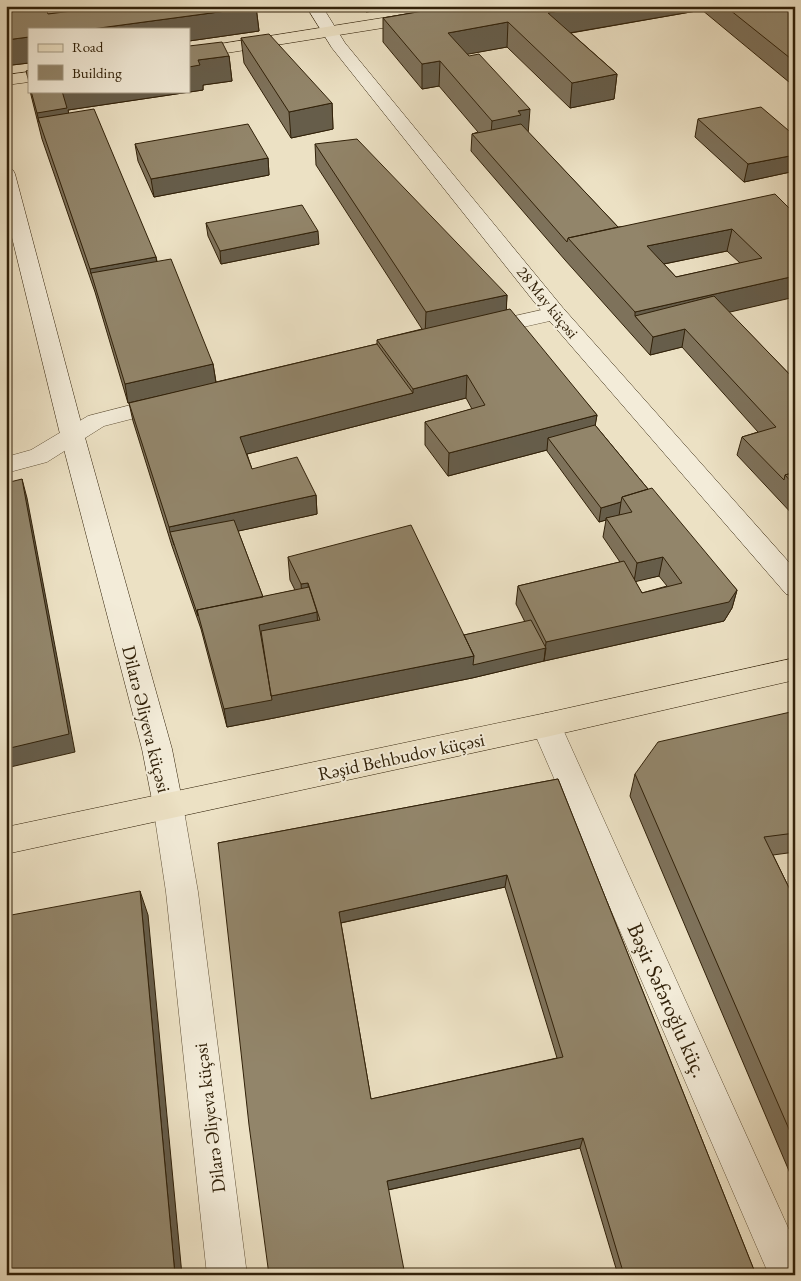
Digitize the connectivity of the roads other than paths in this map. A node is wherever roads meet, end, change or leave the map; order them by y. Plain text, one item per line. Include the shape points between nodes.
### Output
1 (314, 6) edge
2 (489, 6) edge
3 (330, 31) junction
4 (190, 54) edge
5 (28, 77) edge
6 (6, 80) edge
7 (6, 174) edge
8 (555, 313) junction
9 (464, 334) edge
10 (187, 398) edge
11 (72, 434) junction
12 (6, 465) edge
13 (795, 587) edge
14 (795, 669) edge
15 (546, 725) junction
16 (168, 805) junction
17 (6, 841) edge
18 (227, 1275) edge
19 (789, 1275) edge

1 - 3 main road, 28 May küçəsi
2 - 3 main road
3 - 4 main road
3 - 8 main road, 28 May küçəsi
5 - 6 main road
7 - 11 main road, Dilarə Əliyeva küçəsi
8 - 9 main road
8 - 13 main road, 28 May küçəsi
10 - 11 main road via 111,416
11 - 12 main road via 39,456
11 - 16 main road, Dilarə Əliyeva küçəsi via 157,748
14 - 15 main road, Rəşid Behbudov küçəsi
15 - 16 main road, Rəşid Behbudov küçəsi
15 - 19 main road, Bəşir Səfəroğlu küç.
16 - 17 main road, Rəşid Behbudov küçəsi
16 - 18 main road, Dilarə Əliyeva küçəsi via 182,892

